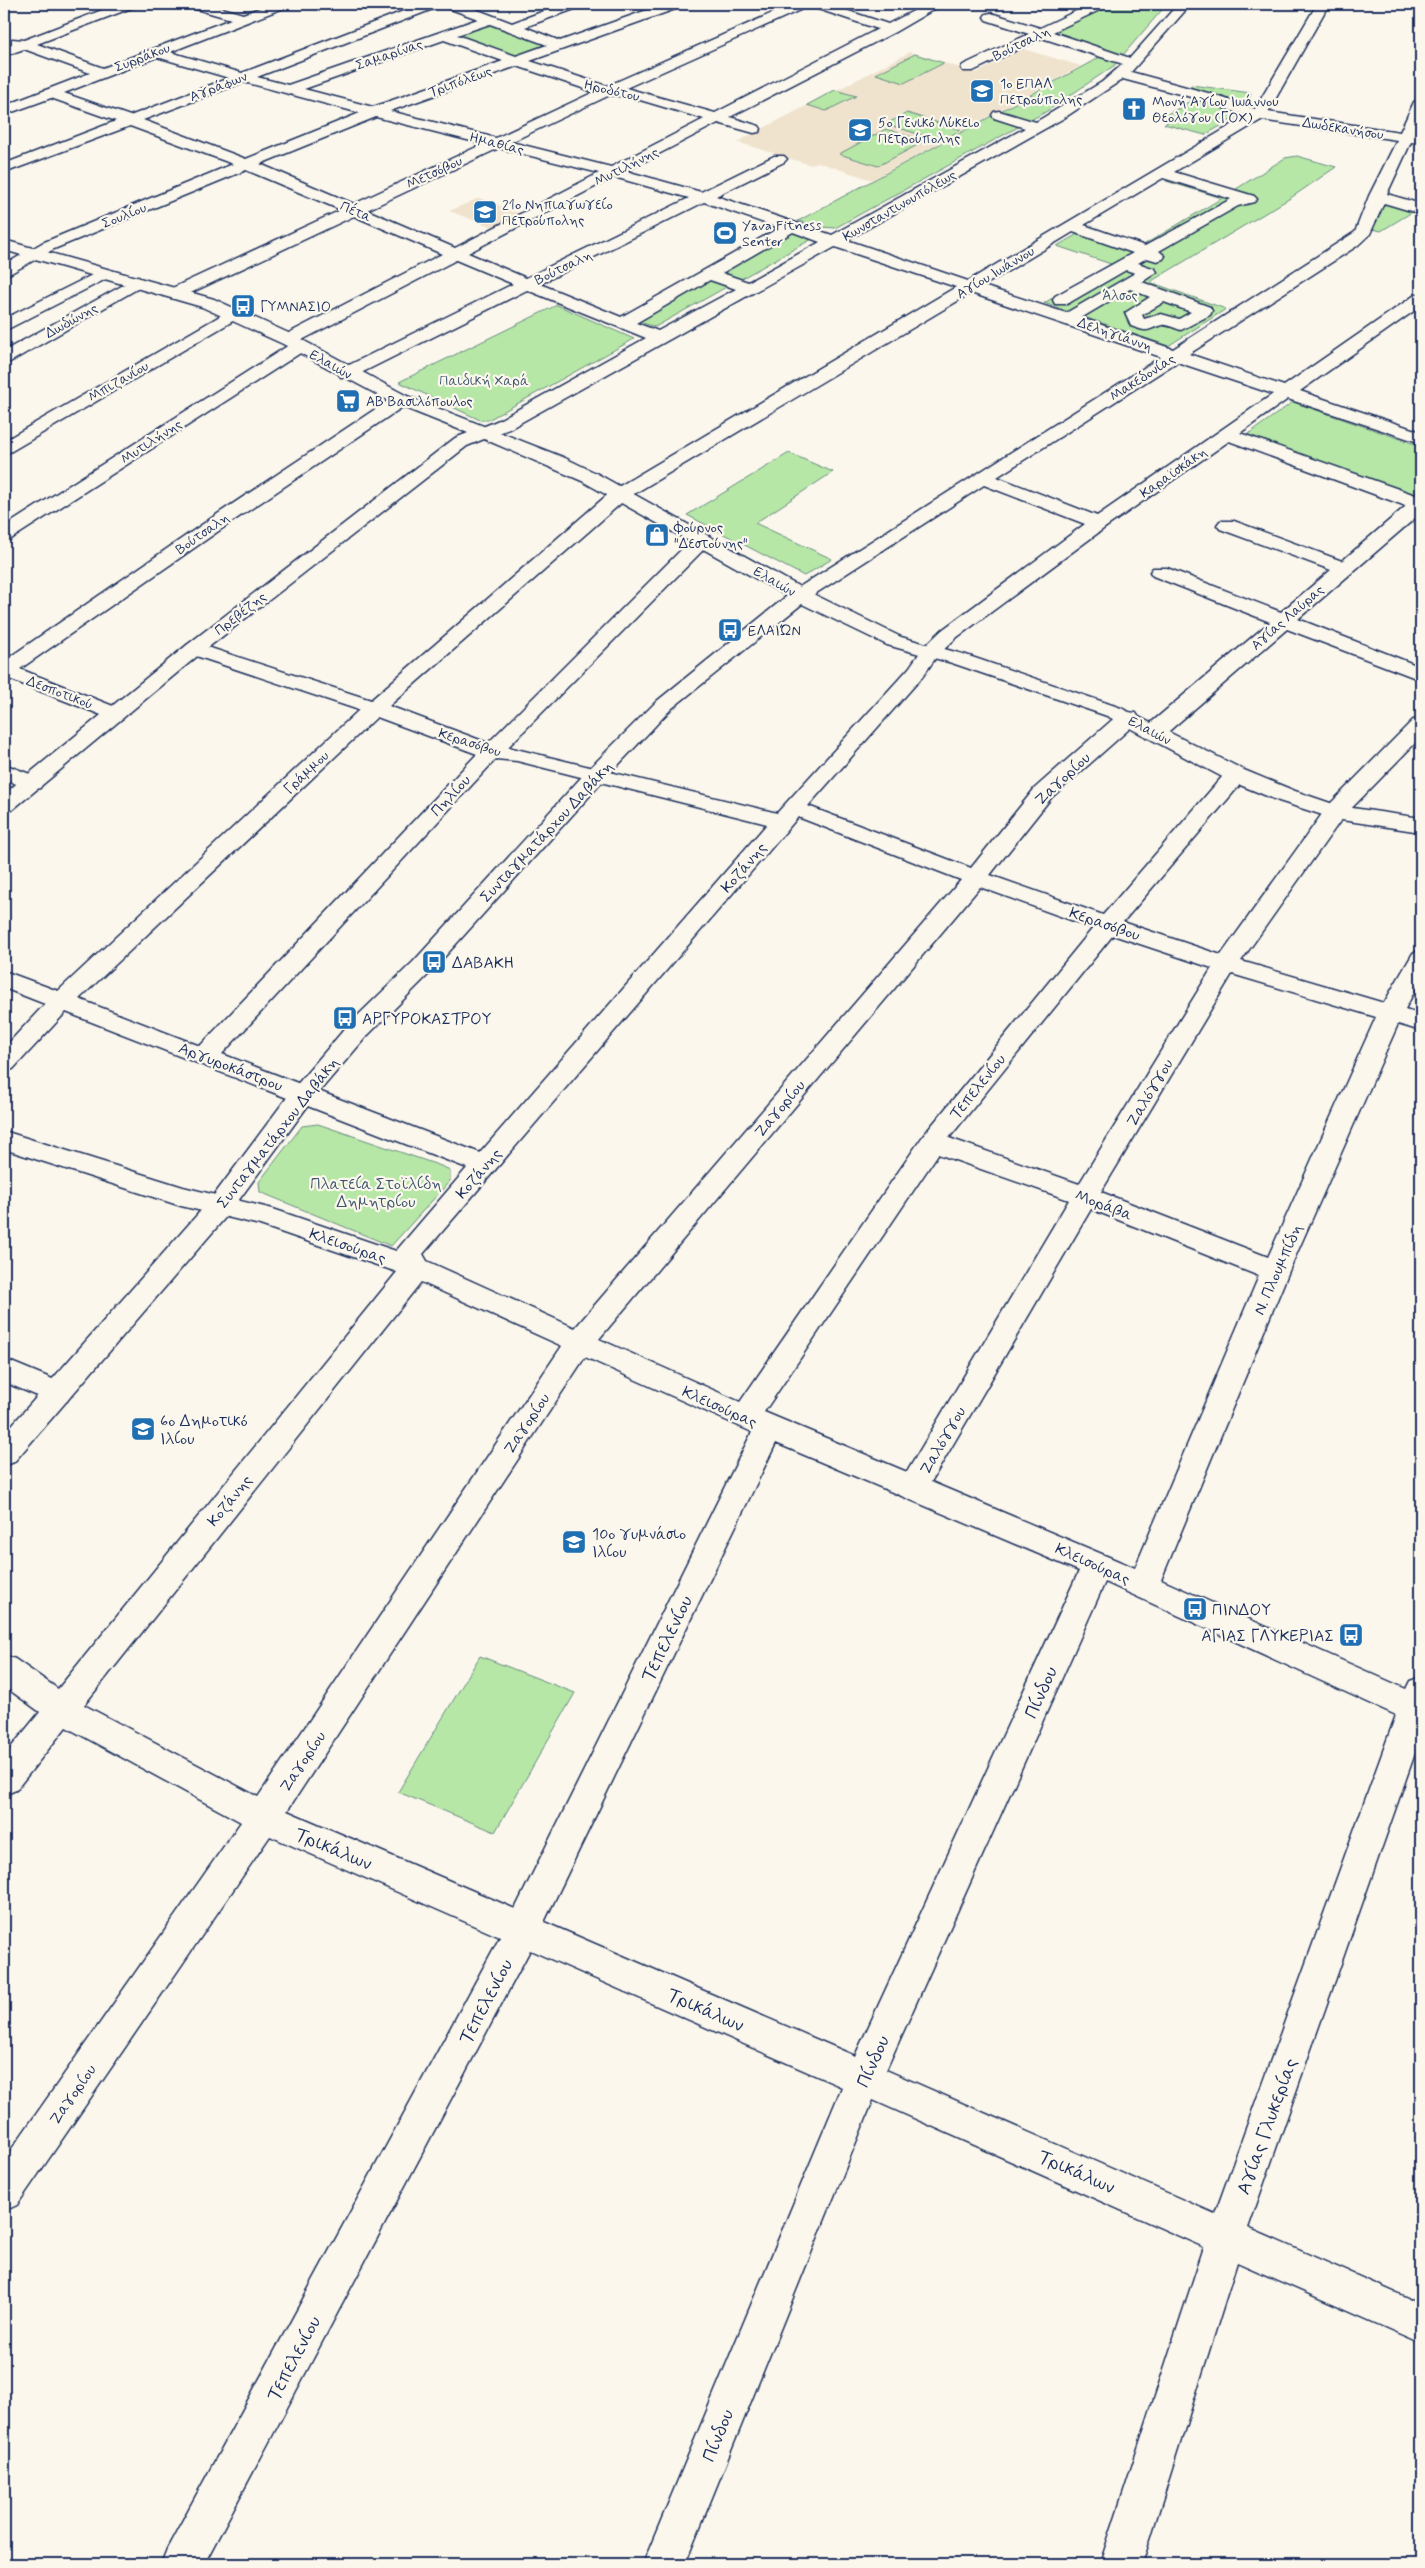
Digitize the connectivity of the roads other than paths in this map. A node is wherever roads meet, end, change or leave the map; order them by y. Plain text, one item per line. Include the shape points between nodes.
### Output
1 (129, 4) edge
2 (194, 4) edge
3 (281, 4) edge
4 (433, 4) edge
5 (574, 4) edge
6 (676, 4) edge
7 (803, 4) edge
8 (814, 4) edge
9 (937, 4) edge
10 (1101, 4) edge
11 (1185, 4) edge
12 (1323, 4) edge
13 (457, 5) edge
14 (991, 17) dead end
15 (243, 18) junction
16 (491, 19) junction
17 (513, 27) junction
18 (890, 29) junction
19 (1041, 33) junction
20 (443, 35) junction
21 (4, 38) edge
22 (24, 44) junction
23 (559, 45) junction
24 (4, 52) edge
25 (156, 52) junction
26 (518, 60) junction
27 (968, 68) dead end
28 (1127, 69) junction
29 (102, 72) junction
30 (240, 78) junction
31 (288, 90) junction
32 (608, 91) junction
33 (50, 93) junction
34 (1421, 102) edge
35 (4, 111) edge
36 (374, 112) junction
37 (1260, 114) junction
38 (999, 116) dead end
39 (720, 118) junction
40 (129, 120) junction
41 (1037, 127) junction
42 (754, 129) dead end
43 (1413, 138) edge
44 (498, 143) junction
45 (779, 160) dead end
46 (247, 165) junction
47 (4, 169) edge
48 (614, 172) junction
49 (1160, 173) junction
50 (1266, 190) dead end
51 (1377, 196) junction
52 (703, 197) junction
53 (1249, 199) junction
54 (353, 209) junction
55 (1421, 209) edge
56 (1210, 216) junction
57 (793, 226) junction
58 (1071, 226) junction
59 (1173, 237) junction
60 (837, 240) junction
61 (1196, 244) dead end
62 (4, 245) edge
63 (1146, 252) junction
64 (35, 254) junction
65 (457, 255) junction
66 (1125, 264) junction
67 (4, 272) edge
68 (1149, 272) junction
69 (104, 274) junction
70 (709, 274) junction
71 (138, 282) junction
72 (1129, 283) junction
73 (528, 284) junction
74 (971, 286) junction
75 (750, 288) junction
76 (176, 293) junction
77 (1164, 296) junction
78 (1421, 299) edge
79 (1061, 300) junction
80 (1086, 309) junction
81 (1044, 310) junction
82 (232, 314) junction
83 (1068, 319) junction
84 (1190, 319) junction
85 (623, 323) junction
86 (4, 326) edge
87 (1217, 329) junction
88 (660, 338) junction
89 (294, 343) junction
90 (1176, 355) junction
91 (4, 358) edge
92 (347, 373) junction
93 (1286, 392) junction
94 (401, 400) junction
95 (484, 432) junction
96 (1226, 434) junction
97 (1421, 438) edge
98 (4, 448) edge
99 (985, 479) junction
100 (620, 494) junction
101 (1420, 504) edge
102 (1099, 524) junction
103 (1227, 525) dead end
104 (4, 535) edge
105 (701, 541) junction
106 (1344, 568) junction
107 (1160, 572) dead end
108 (800, 595) junction
109 (1283, 619) junction
110 (194, 649) junction
111 (930, 652) junction
112 (4, 670) edge
113 (1421, 674) edge
114 (374, 708) junction
115 (116, 714) junction
116 (1128, 718) junction
117 (1421, 725) edge
118 (1154, 732) junction
119 (491, 752) junction
120 (4, 770) edge
121 (596, 775) junction
122 (1236, 775) junction
123 (32, 783) junction
124 (4, 806) edge
125 (1336, 812) junction
126 (788, 815) junction
127 (1421, 825) edge
128 (975, 878) junction
129 (1108, 925) junction
130 (1421, 958) edge
131 (1226, 965) junction
132 (4, 979) edge
133 (62, 1001) junction
134 (1391, 1012) junction
135 (1421, 1023) edge
136 (205, 1056) junction
137 (4, 1064) edge
138 (303, 1094) junction
139 (4, 1140) edge
140 (932, 1142) junction
141 (485, 1165) junction
142 (1085, 1196) junction
143 (221, 1205) junction
144 (416, 1268) junction
145 (1275, 1270) junction
146 (580, 1342) junction
147 (4, 1370) edge
148 (57, 1393) junction
149 (757, 1422) junction
150 (4, 1454) edge
151 (914, 1486) junction
152 (1097, 1565) junction
153 (1143, 1585) junction
154 (4, 1669) edge
155 (1419, 1703) edge
156 (60, 1708) junction
157 (4, 1780) edge
158 (264, 1817) junction
159 (524, 1929) junction
160 (864, 2078) junction
161 (4, 2192) edge
162 (1226, 2237) junction
163 (1421, 2324) edge
164 (182, 2564) edge
165 (664, 2564) edge
166 (1121, 2564) edge

1 - 22 street
2 - 15 street
3 - 15 street, Συρράκου
4 - 30 street, Αγράφων
5 - 17 street
6 - 23 street, Τριπόλεως
7 - 32 street, Μετσόβου
8 - 18 street
9 - 18 street, Μυτιλήνης
10 - 19 street, Βούτσαλη
11 - 28 street, Κωνσταντινουπόλεως
12 - 37 street, Αγίου Ιωάννου
13 - 16 street
14 - 19 street, Δωδεκανήσου
15 - 25 street, Συρράκου
16 - 17 street
16 - 20 street, Σαμαρίνας
17 - 23 street
18 - 39 street, Μυτιλήνης
19 - 27 street, Βούτσαλη
19 - 28 street, Δωδεκανήσου
20 - 26 street, Ηροδότου
20 - 31 street, Σαμαρίνας
21 - 22 street
22 - 24 street
22 - 29 street
23 - 26 street, Τριπόλεως
25 - 29 street, Συρράκου
25 - 30 street, Ημαθίας
26 - 32 street, Ηροδότου
26 - 36 street, Τριπόλεως
28 - 37 street, Δωδεκανήσου
28 - 41 street, Κωνσταντινουπόλεως via 1107,86
29 - 33 street, Συρράκου
30 - 31 street, Ημαθίας
30 - 40 street, Αγράφων
31 - 36 street, Ημαθίας
32 - 39 street, Ηροδότου via 631,93
32 - 44 street, Μετσόβου
33 - 35 street, Συρράκου
33 - 40 street, Πέτα
34 - 43 street, Μακεδονίας
36 - 44 street, Ημαθίας
36 - 46 street, Τριπόλεως
37 - 43 street, Δωδεκανήσου
37 - 49 street, Αγίου Ιωάννου
38 - 41 street
39 - 42 street, Ηροδότου
39 - 48 street, Μυτιλήνης
40 - 46 street, Πέτα
40 - 47 street, Αγράφων
41 - 60 street, Κωνσταντινουπόλεως
43 - 51 street, Μακεδονίας
44 - 48 street, Ημαθίας
44 - 54 street, Μετσόβου
45 - 52 street, Βούτσαλη
46 - 54 street, Πέτα
46 - 64 street, Σουλίου
48 - 52 street, Ημαθίας
48 - 65 street, Μυτιλήνης
49 - 53 street
49 - 58 street, Αγίου Ιωάννου
50 - 53 street
51 - 55 street
51 - 87 street, Μακεδονίας via 1362,234
52 - 57 street, Ημαθίας
52 - 73 street, Βούτσαλη
53 - 56 street via 1233,203
53 - 56 street via 1251,211 1238,219
54 - 65 street, Πέτα
54 - 76 street, Μετσόβου
56 - 59 street
57 - 60 street, Ημαθίας
57 - 70 street
58 - 63 street
58 - 74 street, Αγίου Ιωάννου
59 - 61 street
59 - 63 street
60 - 74 street, Δεληγιάννη
60 - 75 street, Κωνσταντινουπόλεως
62 - 64 street, Ελαιών
63 - 66 street
63 - 68 street via 1169,260
64 - 67 street, Σουλίου
64 - 69 street, Ελαιών
65 - 73 street, Πέτα
65 - 89 street, Μυτιλήνης
66 - 68 street
66 - 79 street
68 - 72 street
69 - 71 street, Ελαιών
69 - 86 street
70 - 75 street
70 - 85 street
71 - 76 street, Ελαιών
71 - 91 street, Δωδώνης
72 - 77 street
72 - 80 street
73 - 85 street, Πέτα
73 - 92 street, Βούτσαλη
74 - 81 street, Δεληγιάννη
74 - 100 street, Αγίου Ιωάννου
75 - 88 street, Κωνσταντινουπόλεως
76 - 82 street, Ελαιών
77 - 84 street via 1204,311
77 - 84 street via 1133,313 1137,322 1148,326 1161,319 1182,324
78 - 93 street, Καραϊσκάκη
79 - 80 street
79 - 81 street
80 - 83 street
81 - 83 street, Δεληγιάννη
82 - 89 street, Ελαιών
82 - 98 street, Μπιζανίου
83 - 90 street, Δεληγιάννη
84 - 87 street
85 - 88 street, Πέτα
87 - 90 street, Μακεδονίας
88 - 95 street, Κωνσταντινουπόλεως via 506,424
89 - 92 street, Ελαιών
89 - 104 street, Μυτιλήνης
90 - 93 street, Δεληγιάννη
90 - 99 street, Μακεδονίας
92 - 94 street, Ελαιών
93 - 96 street, Καραϊσκάκη
93 - 97 street, Δεληγιάννη
94 - 95 street, Ελαιών
94 - 112 street, Βούτσαλη
95 - 100 street, Ελαιών via 558,462
95 - 110 street, Πρεβέζης via 461,442
96 - 101 street
96 - 102 street, Καραϊσκάκη
99 - 102 street
99 - 108 street, Μακεδονίας
100 - 105 street, Ελαιών
100 - 114 street, Γράμμου
101 - 106 street, Αγίας Λαύρας
102 - 111 street, Καραϊσκάκη via 949,634
103 - 106 street
105 - 108 street, Ελαιών
105 - 119 street, Πηλίου
106 - 109 street, Αγίας Λαύρας
107 - 109 street
108 - 111 street, Ελαιών via 894,640
108 - 121 street, Συνταγματάρχου Δαβάκη via 664,705
109 - 113 street
109 - 118 street, Αγίας Λαύρας
110 - 114 street, Κερασόβου
110 - 115 street, Πρεβέζης
111 - 116 street, Ελαιών via 959,659
111 - 126 street, Κοζάνης via 916,672
112 - 115 street, Δεσποτικού
114 - 119 street, Κερασόβου
114 - 133 street, Γράμμου
115 - 123 street, Πρεβέζης
116 - 118 street, Ελαιών
116 - 128 street, Ζαγορίου via 1043,793
117 - 125 street, Ζαλόγγου
118 - 122 street, Ελαιών
119 - 121 street, Κερασόβου via 517,755
119 - 136 street, Πηλίου
120 - 123 street
121 - 126 street, Κερασόβου
121 - 138 street, Συνταγματάρχου Δαβάκη
122 - 125 street, Ελαιών
122 - 129 street, Τεπελενίου
123 - 124 street, Πρεβέζης
125 - 127 street, Ελαιών
125 - 131 street, Ζαλόγγου
126 - 128 street, Κερασόβου
126 - 141 street, Κοζάνης
128 - 129 street, Κερασόβου
128 - 146 street, Ζαγορίου
129 - 131 street, Κερασόβου
129 - 140 street, Τεπελενίου
130 - 134 street, N. Πλουμπίδη
131 - 134 street, Κερασόβου
131 - 142 street, Ζαλόγγου
132 - 133 street, Αργυροκάστρου
133 - 136 street, Αργυροκάστρου
133 - 137 street, Γράμμου
134 - 135 street, Κερασόβου
134 - 145 street, N. Πλουμπίδη
136 - 138 street, Αργυροκάστρου
138 - 141 street, Αργυροκάστρου
138 - 143 street, Συνταγματάρχου Δαβάκη
139 - 143 street, Κλεισούρας via 181,1196
140 - 142 street, Μοράβα
140 - 149 street, Τεπελενίου
141 - 144 street, Κοζάνης via 409,1252
142 - 145 street, Μοράβα
142 - 151 street, Ζαλόγγου
143 - 144 street, Κλεισούρας via 264,1216
143 - 148 street, Συνταγματάρχου Δαβάκη
144 - 146 street, Κλεισούρας
144 - 156 street, Κοζάνης
145 - 153 street, N. Πλουμπίδη
146 - 149 street, Κλεισούρας
146 - 158 street, Ζαγορίου
147 - 148 street
148 - 150 street, Συνταγματάρχου Δαβάκη
149 - 151 street, Κλεισούρας
149 - 159 street, Τεπελενίου
151 - 152 street, Κλεισούρας
152 - 153 street, Κλεισούρας
152 - 160 street, Πίνδου
153 - 155 street, Κλεισούρας via 1340,1676
154 - 156 street, Τρικάλων
155 - 162 street, Αγίας Γλυκερίας
156 - 157 street, Κοζάνης
156 - 158 street, Τρικάλων
158 - 159 street, Τρικάλων
158 - 161 street, Ζαγορίου
159 - 160 street, Τρικάλων
159 - 164 street, Τεπελενίου
160 - 162 street, Τρικάλων
160 - 165 street, Πίνδου
162 - 163 street, Τρικάλων
162 - 166 street, Αγίας Γλυκερίας

